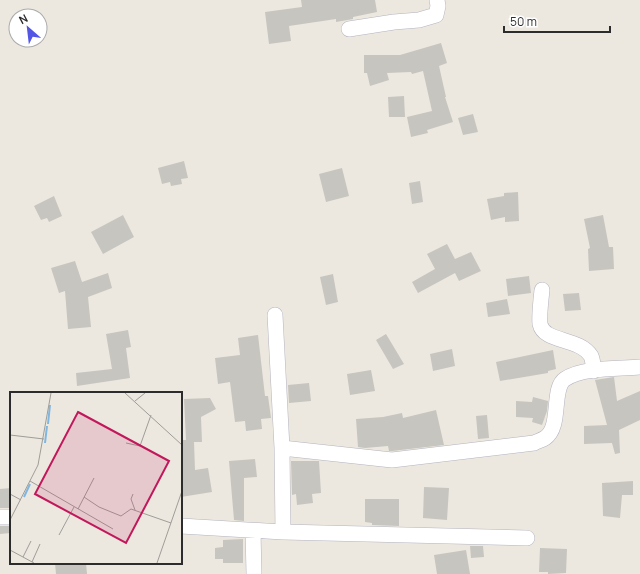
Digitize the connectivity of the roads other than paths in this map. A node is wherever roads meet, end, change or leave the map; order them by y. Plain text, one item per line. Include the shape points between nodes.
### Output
1 (437, 0) edge
2 (349, 29) dead end
3 (542, 290) dead end
4 (276, 315) dead end
5 (640, 367) edge
6 (594, 371) junction
7 (282, 448) junction
8 (182, 526) edge
9 (253, 531) junction
10 (283, 532) junction
11 (527, 538) dead end
12 (254, 574) edge

1 - 2 street via 436,15 419,20
3 - 6 street via 540,325 546,333 557,339 576,343 585,349 592,357
4 - 7 street
5 - 6 street
6 - 7 street via 563,380 559,387 551,432 545,439 534,443 392,460
7 - 10 street
8 - 9 street
9 - 10 street
9 - 12 street
10 - 11 street

